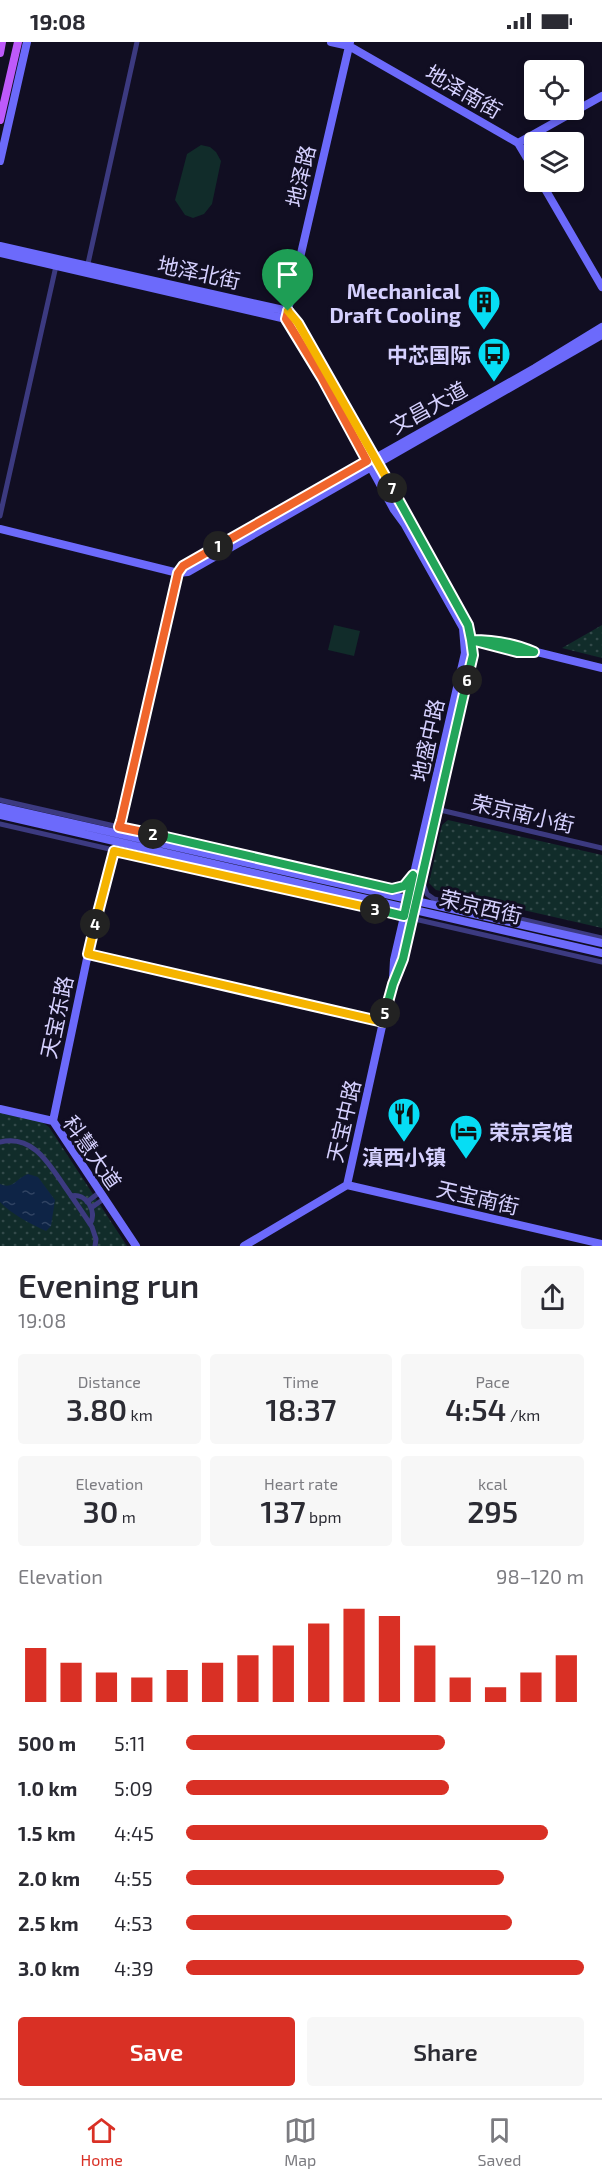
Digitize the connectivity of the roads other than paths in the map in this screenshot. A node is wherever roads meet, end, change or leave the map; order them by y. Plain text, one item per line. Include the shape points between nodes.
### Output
1 (3, 42) edge
2 (18, 42) edge
3 (26, 42) edge
4 (137, 42) edge
5 (331, 42) edge
6 (349, 44) edge
7 (0, 53) edge
8 (15, 55) junction
9 (602, 96) edge
10 (0, 120) edge
11 (518, 143) junction
12 (524, 153) edge
13 (0, 161) edge
14 (547, 192) edge
15 (0, 246) edge
16 (0, 253) edge
17 (56, 266) junction
18 (87, 269) junction
19 (602, 287) edge
20 (287, 315) junction
21 (602, 327) edge
22 (602, 335) edge
23 (372, 462) junction
24 (0, 516) edge
25 (0, 529) edge
26 (178, 573) junction
27 (467, 640) junction
28 (602, 668) edge
29 (0, 800) edge
30 (0, 807) edge
31 (436, 809) junction
32 (0, 815) edge
33 (0, 824) edge
34 (119, 827) junction
35 (602, 848) edge
36 (114, 851) junction
37 (418, 877) junction
38 (412, 900) junction
39 (409, 913) junction
40 (602, 938) edge
41 (602, 943) edge
42 (602, 953) edge
43 (88, 954) junction
44 (602, 962) edge
45 (383, 1022) junction
46 (0, 1108) edge
47 (53, 1121) junction
48 (0, 1142) edge
49 (347, 1185) junction
50 (103, 1195) junction
51 (71, 1196) junction
52 (87, 1202) junction
53 (91, 1208) junction
54 (90, 1224) junction
55 (602, 1244) edge
56 (95, 1246) edge
57 (136, 1246) edge
58 (244, 1246) edge

1 - 7 main road
2 - 8 main road
3 - 8 street
3 - 13 street
4 - 18 street
5 - 6 street, 地泽南街
6 - 11 street, 地泽南街
6 - 20 street, 地泽路
8 - 10 main road
9 - 11 street
11 - 12 street, 地泽南街
14 - 19 street
15 - 18 street, 地泽北街
16 - 17 street, 地泽北街
17 - 18 street, 地泽北街
17 - 24 street
18 - 20 street, 地泽北街
20 - 23 street
21 - 23 street, 文昌大道
22 - 23 street, 文昌大道
23 - 26 street, 文昌大道 via 183,566
23 - 27 street, 地盛中路 via 468,625
25 - 26 street
26 - 34 street
27 - 28 street
27 - 31 street, 地盛中路 via 473,655
27 - 37 street, 地盛中路
29 - 34 street
30 - 38 street, 荣京西街
31 - 35 street, 荣京南小街
31 - 37 street, 地盛中路
32 - 39 street, 荣京西街
33 - 36 street
34 - 37 street via 392,889
36 - 39 street
36 - 43 street, 天宝东路
37 - 38 street, 地盛中路
37 - 40 street via 434,899
38 - 39 street, 地盛中路
38 - 41 street, 荣京西街
39 - 42 street, 荣京西街
39 - 44 street
39 - 45 street, 天宝中路 via 394,960 393,984
43 - 45 street
43 - 47 street, 天宝东路
45 - 49 street, 天宝中路
46 - 47 street, 科慧大道
47 - 50 street, 科慧大道
48 - 51 street via 18,1141 33,1147
49 - 55 street, 天宝南街
49 - 58 street, 天宝中路
50 - 52 street
50 - 53 street
50 - 57 street, 科慧大道
51 - 52 street via 80,1196
51 - 54 street
52 - 53 street
53 - 54 street
54 - 56 street via 96,1235

